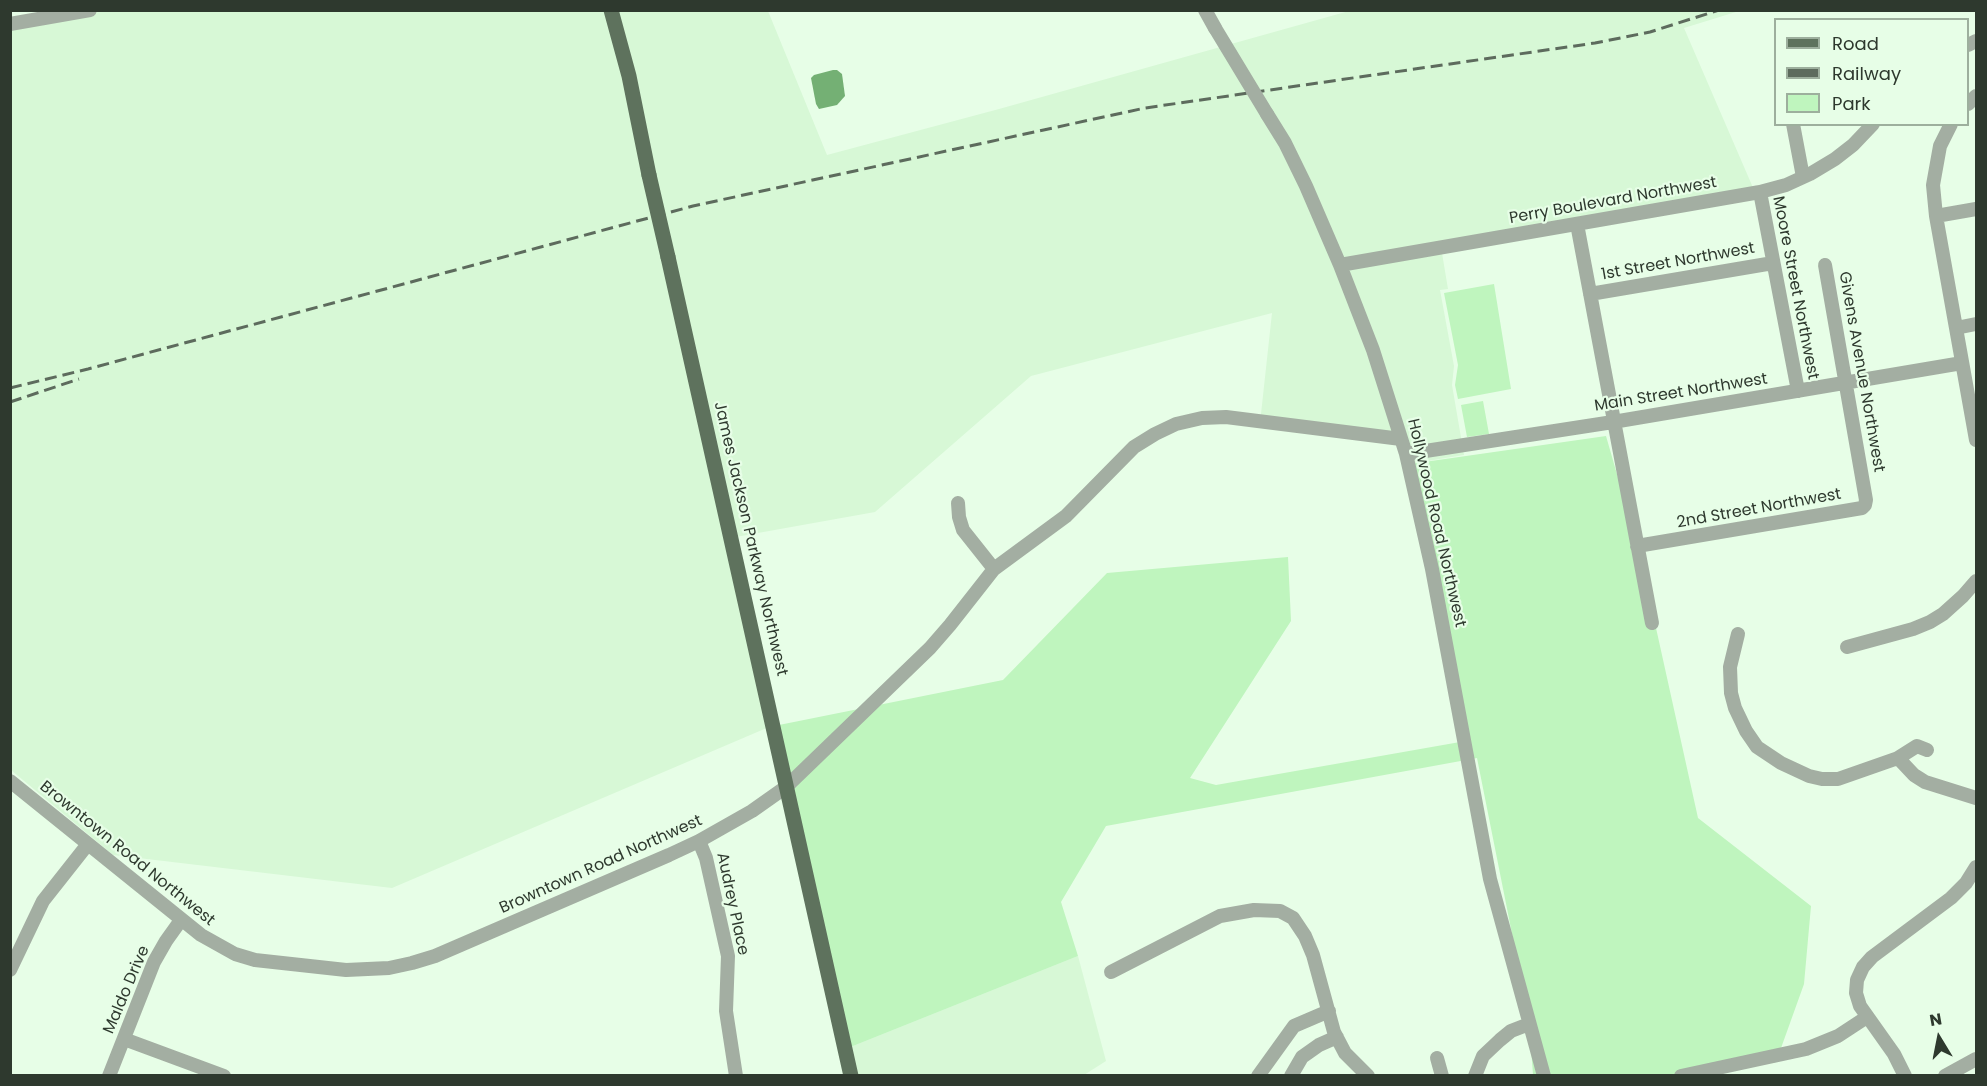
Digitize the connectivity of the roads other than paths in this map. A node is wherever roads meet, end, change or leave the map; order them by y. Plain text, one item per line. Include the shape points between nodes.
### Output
1 (90, 10) edge
2 (611, 10) edge
3 (1205, 10) edge
4 (10, 24) edge
5 (1793, 126) edge
6 (1871, 126) edge
7 (1950, 126) edge
8 (1803, 177) junction
9 (1760, 192) junction
10 (1977, 209) edge
11 (1936, 216) junction
12 (1577, 224) junction
13 (1773, 263) junction
14 (1340, 265) junction
15 (1825, 265) dead end
16 (1590, 294) junction
17 (1977, 324) edge
18 (1956, 328) junction
19 (1962, 363) junction
20 (1846, 382) junction
21 (1798, 391) junction
22 (1613, 422) junction
23 (1401, 439) junction
24 (1977, 440) edge
25 (1406, 454) junction
26 (1864, 485) joint
27 (958, 503) dead end
28 (1637, 546) junction
29 (994, 569) junction
30 (1977, 581) edge
31 (1652, 623) dead end
32 (1738, 634) dead end
33 (1846, 647) dead end
34 (1927, 750) dead end
35 (1898, 758) junction
36 (10, 781) edge
37 (786, 787) junction
38 (1977, 798) edge
39 (699, 841) junction
40 (88, 844) junction
41 (1977, 867) edge
42 (181, 920) junction
43 (10, 970) edge
44 (1111, 972) dead end
45 (1329, 1011) junction
46 (1867, 1017) junction
47 (1529, 1024) junction
48 (1337, 1037) junction
49 (124, 1039) junction
50 (1437, 1058) dead end
51 (1977, 1059) edge
52 (109, 1076) edge
53 (224, 1076) edge
54 (736, 1076) edge
55 (851, 1076) edge
56 (1258, 1076) edge
57 (1291, 1076) edge
58 (1368, 1076) edge
59 (1442, 1076) edge
60 (1475, 1076) edge
61 (1544, 1076) edge
62 (1681, 1076) edge
63 (1905, 1076) edge
64 (1945, 1076) edge

1 - 4 street
2 - 37 main road, James Jackson Parkway Northwest, bridge via 629,76
3 - 14 street, Hollywood Road Northwest, bridge via 1285,143
5 - 8 street, Moore Street Northwest
6 - 8 street, Perry Boulevard Northwest via 1835,159
7 - 11 street via 1936,164
8 - 9 street, Perry Boulevard Northwest
9 - 12 street, Perry Boulevard Northwest
9 - 13 street, Moore Street Northwest
10 - 11 street
11 - 18 street
12 - 14 street, Perry Boulevard Northwest
12 - 16 street
13 - 16 street, 1st Street Northwest
13 - 21 street, Moore Street Northwest
14 - 23 street, Hollywood Road Northwest via 1373,350
15 - 20 street, Givens Avenue Northwest
16 - 22 street
17 - 18 street
18 - 19 street
19 - 20 street, Main Street Northwest
19 - 24 street
20 - 21 street, Main Street Northwest
20 - 26 street, Givens Avenue Northwest
21 - 22 street, Main Street Northwest
22 - 25 street, Main Street Northwest
22 - 28 street
23 - 25 street, Hollywood Road Northwest
23 - 29 street, Browntown Road Northwest via 1226,417 1176,424 1134,447 1066,516
25 - 47 street, Hollywood Road Northwest via 1432,569 1490,879
26 - 28 street, 2nd Street Northwest via 1863,508
27 - 29 street via 963,530
28 - 31 street
29 - 37 street, Browntown Road Northwest via 930,648
30 - 33 street via 1930,622
32 - 35 street via 1730,667 1731,693 1734,708 1757,747 1781,763 1822,779 1839,779
34 - 35 street via 1917,746
35 - 38 street via 1925,782
36 - 40 street, Browntown Road Northwest
37 - 39 street, Browntown Road Northwest
37 - 55 main road, James Jackson Parkway Northwest
39 - 42 street, Browntown Road Northwest via 435,956 389,968 346,970 255,960 216,945
39 - 54 street, Audrey Place via 728,956 726,1011
40 - 42 street, Browntown Road Northwest
40 - 43 street via 43,902
41 - 46 street via 1951,898 1863,967 1857,993
42 - 49 street, Maldo Drive via 154,962
44 - 45 street via 1220,916 1254,910 1280,911 1293,918 1305,936
45 - 48 street
45 - 56 street via 1294,1026
46 - 62 street via 1838,1036 1806,1049
46 - 63 street
47 - 60 street via 1511,1031 1483,1056
47 - 61 street, Hollywood Road Northwest
48 - 57 street via 1302,1058
48 - 58 street via 1345,1053
49 - 52 street, Maldo Drive
49 - 53 street
50 - 59 street
51 - 64 street

